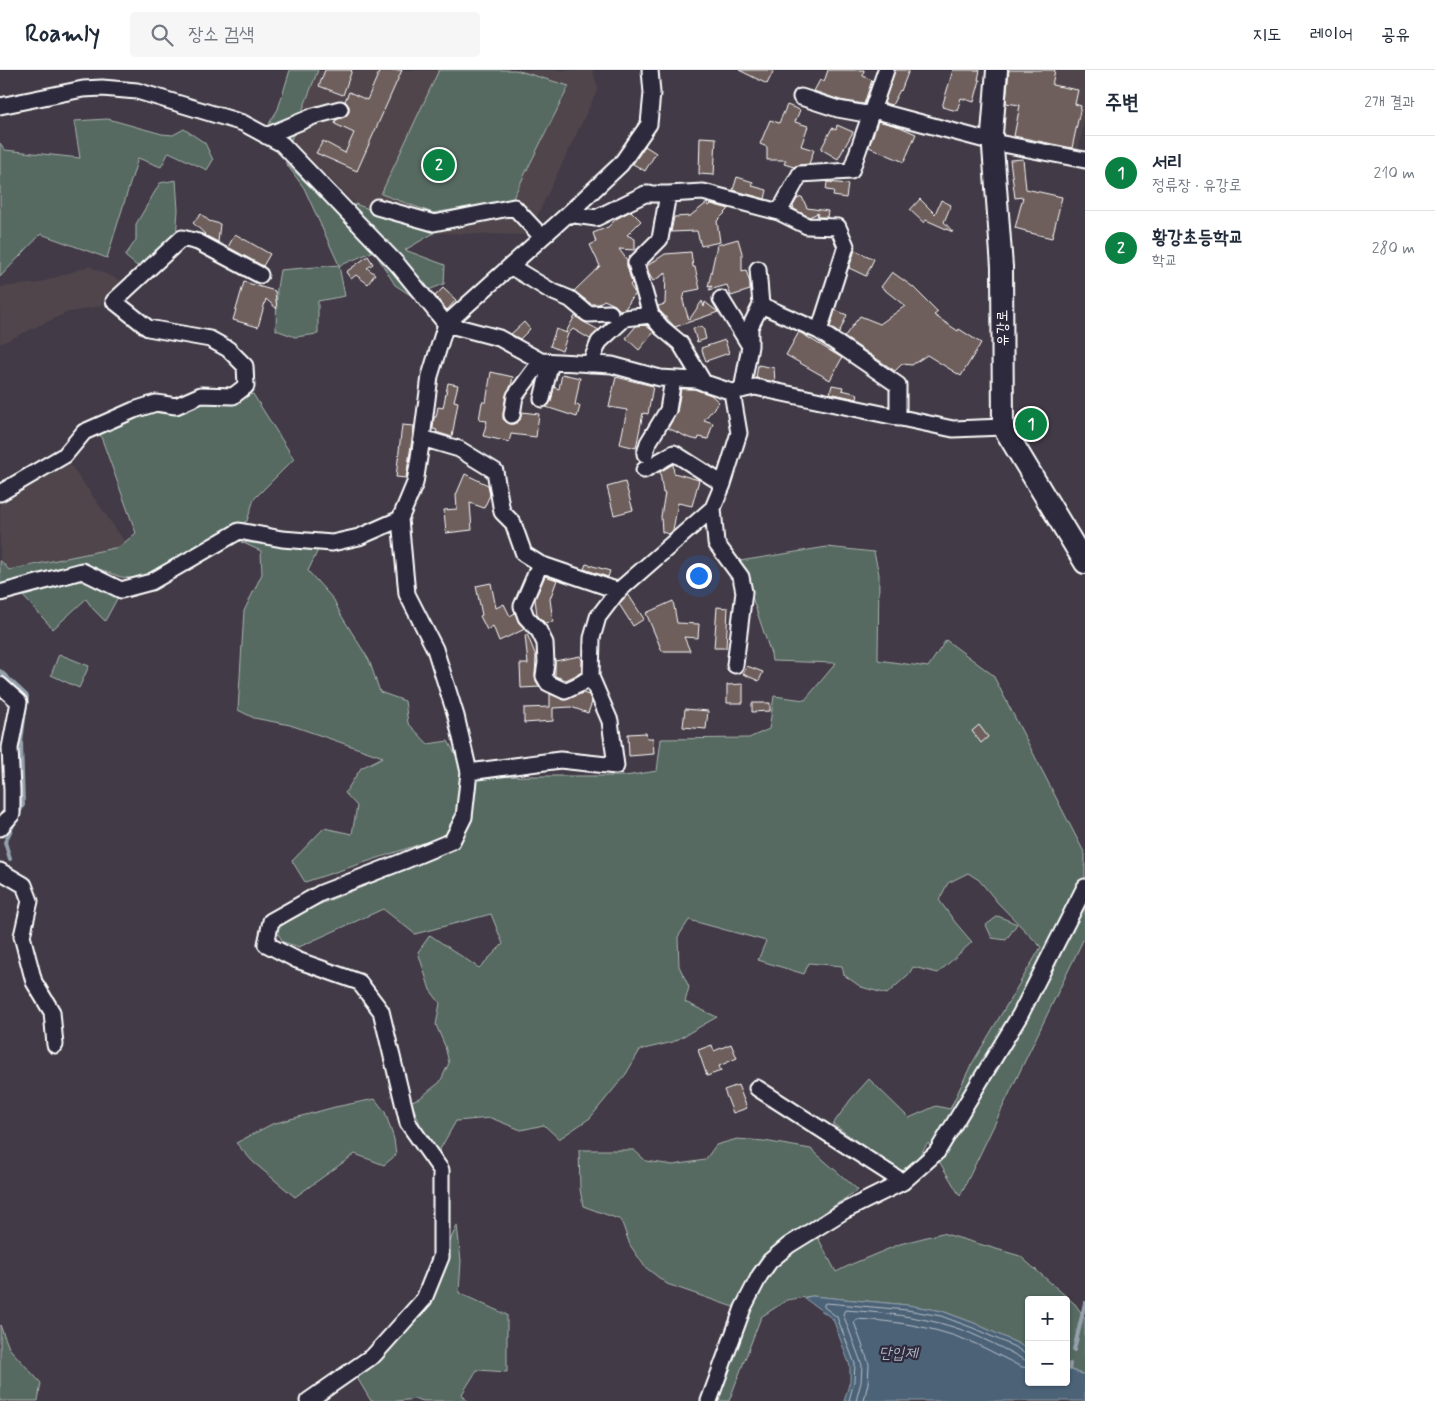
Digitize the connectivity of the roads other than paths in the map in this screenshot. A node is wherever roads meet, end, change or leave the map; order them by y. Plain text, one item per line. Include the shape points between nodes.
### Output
1 (650, 70) edge
2 (886, 70) edge
3 (997, 70) edge
4 (800, 97) dead end
5 (0, 106) edge
6 (340, 109) dead end
7 (872, 112) junction
8 (266, 136) junction
9 (993, 142) junction
10 (1085, 160) edge
11 (668, 194) junction
12 (377, 207) dead end
13 (779, 212) junction
14 (568, 214) junction
15 (542, 237) junction
16 (510, 266) junction
17 (758, 269) dead end
18 (260, 275) dead end
19 (721, 299) dead end
20 (761, 306) junction
21 (610, 313) dead end
22 (651, 315) junction
23 (446, 324) junction
24 (819, 331) junction
25 (750, 346) junction
26 (546, 361) junction
27 (590, 364) junction
28 (673, 379) junction
29 (704, 383) junction
30 (737, 391) junction
31 (542, 399) dead end
32 (512, 415) dead end
33 (898, 418) junction
34 (1003, 427) junction
35 (422, 438) junction
36 (645, 454) dead end
37 (644, 470) dead end
38 (723, 484) junction
39 (0, 493) edge
40 (713, 508) junction
41 (400, 519) junction
42 (1085, 563) edge
43 (540, 564) junction
44 (619, 591) junction
45 (0, 593) edge
46 (735, 665) dead end
47 (591, 677) junction
48 (0, 685) edge
49 (469, 772) junction
50 (0, 828) edge
51 (0, 872) edge
52 (1085, 887) edge
53 (55, 1045) dead end
54 (758, 1088) dead end
55 (903, 1182) junction
56 (308, 1401) edge
57 (709, 1401) edge

1 - 14 street via 649,124 621,164
2 - 7 street
3 - 9 main road, 유강로
4 - 7 street via 838,109
5 - 8 street via 83,88 137,91 243,123
6 - 8 street
7 - 9 street
7 - 13 street via 851,171 800,174
8 - 23 street via 282,144 398,266
9 - 10 street
9 - 34 main road, 유강로 via 1002,267
11 - 13 street via 703,192
11 - 14 street via 644,194 596,218
11 - 22 street via 660,240 636,263
12 - 15 street via 434,223 514,207
13 - 24 street via 807,226 838,227 846,246
14 - 15 street
15 - 16 street
16 - 21 street via 570,299 588,314
16 - 23 street
17 - 20 street
18 - 39 street via 198,242 182,238 114,301 148,328 210,340 228,349 245,366 246,386 234,396 201,395 176,406 156,403 134,410 84,432 65,455
19 - 25 street
20 - 24 street
20 - 25 street via 750,327
22 - 27 street via 625,318 599,342
22 - 29 street via 680,343
23 - 26 street via 499,338
23 - 35 street via 430,376
24 - 33 street via 898,385
25 - 30 street
26 - 27 street
26 - 31 street
26 - 32 street via 515,396
27 - 28 street via 612,365
28 - 29 street
28 - 36 street via 668,410
29 - 30 street
30 - 33 street via 755,388
30 - 38 street via 739,433
33 - 34 street via 953,429
34 - 42 main road
35 - 41 street via 415,483
35 - 43 street via 459,449 495,471 502,512 513,523 524,554
37 - 38 street via 674,453
38 - 40 street
40 - 44 street
40 - 46 street via 716,543 741,577 744,592
41 - 45 street via 359,537 332,543 239,531 152,582 121,590 82,571
41 - 49 street via 407,594 435,649
43 - 44 street
43 - 47 street via 522,606 545,643 544,676 548,683 565,691
44 - 47 street via 598,617 592,638
47 - 49 street via 610,721 616,766 560,760
48 - 50 street via 18,702 10,748 12,814
49 - 56 street via 464,817 452,841 321,894 272,921 266,944 297,960 359,982 381,1011 408,1123 441,1170 441,1257 424,1299 374,1355
51 - 53 street via 24,885 30,901 22,936 34,982 52,1012
52 - 55 street via 1020,1015 963,1111 936,1152
54 - 55 street
55 - 57 street via 844,1211 789,1245 770,1261 743,1308

